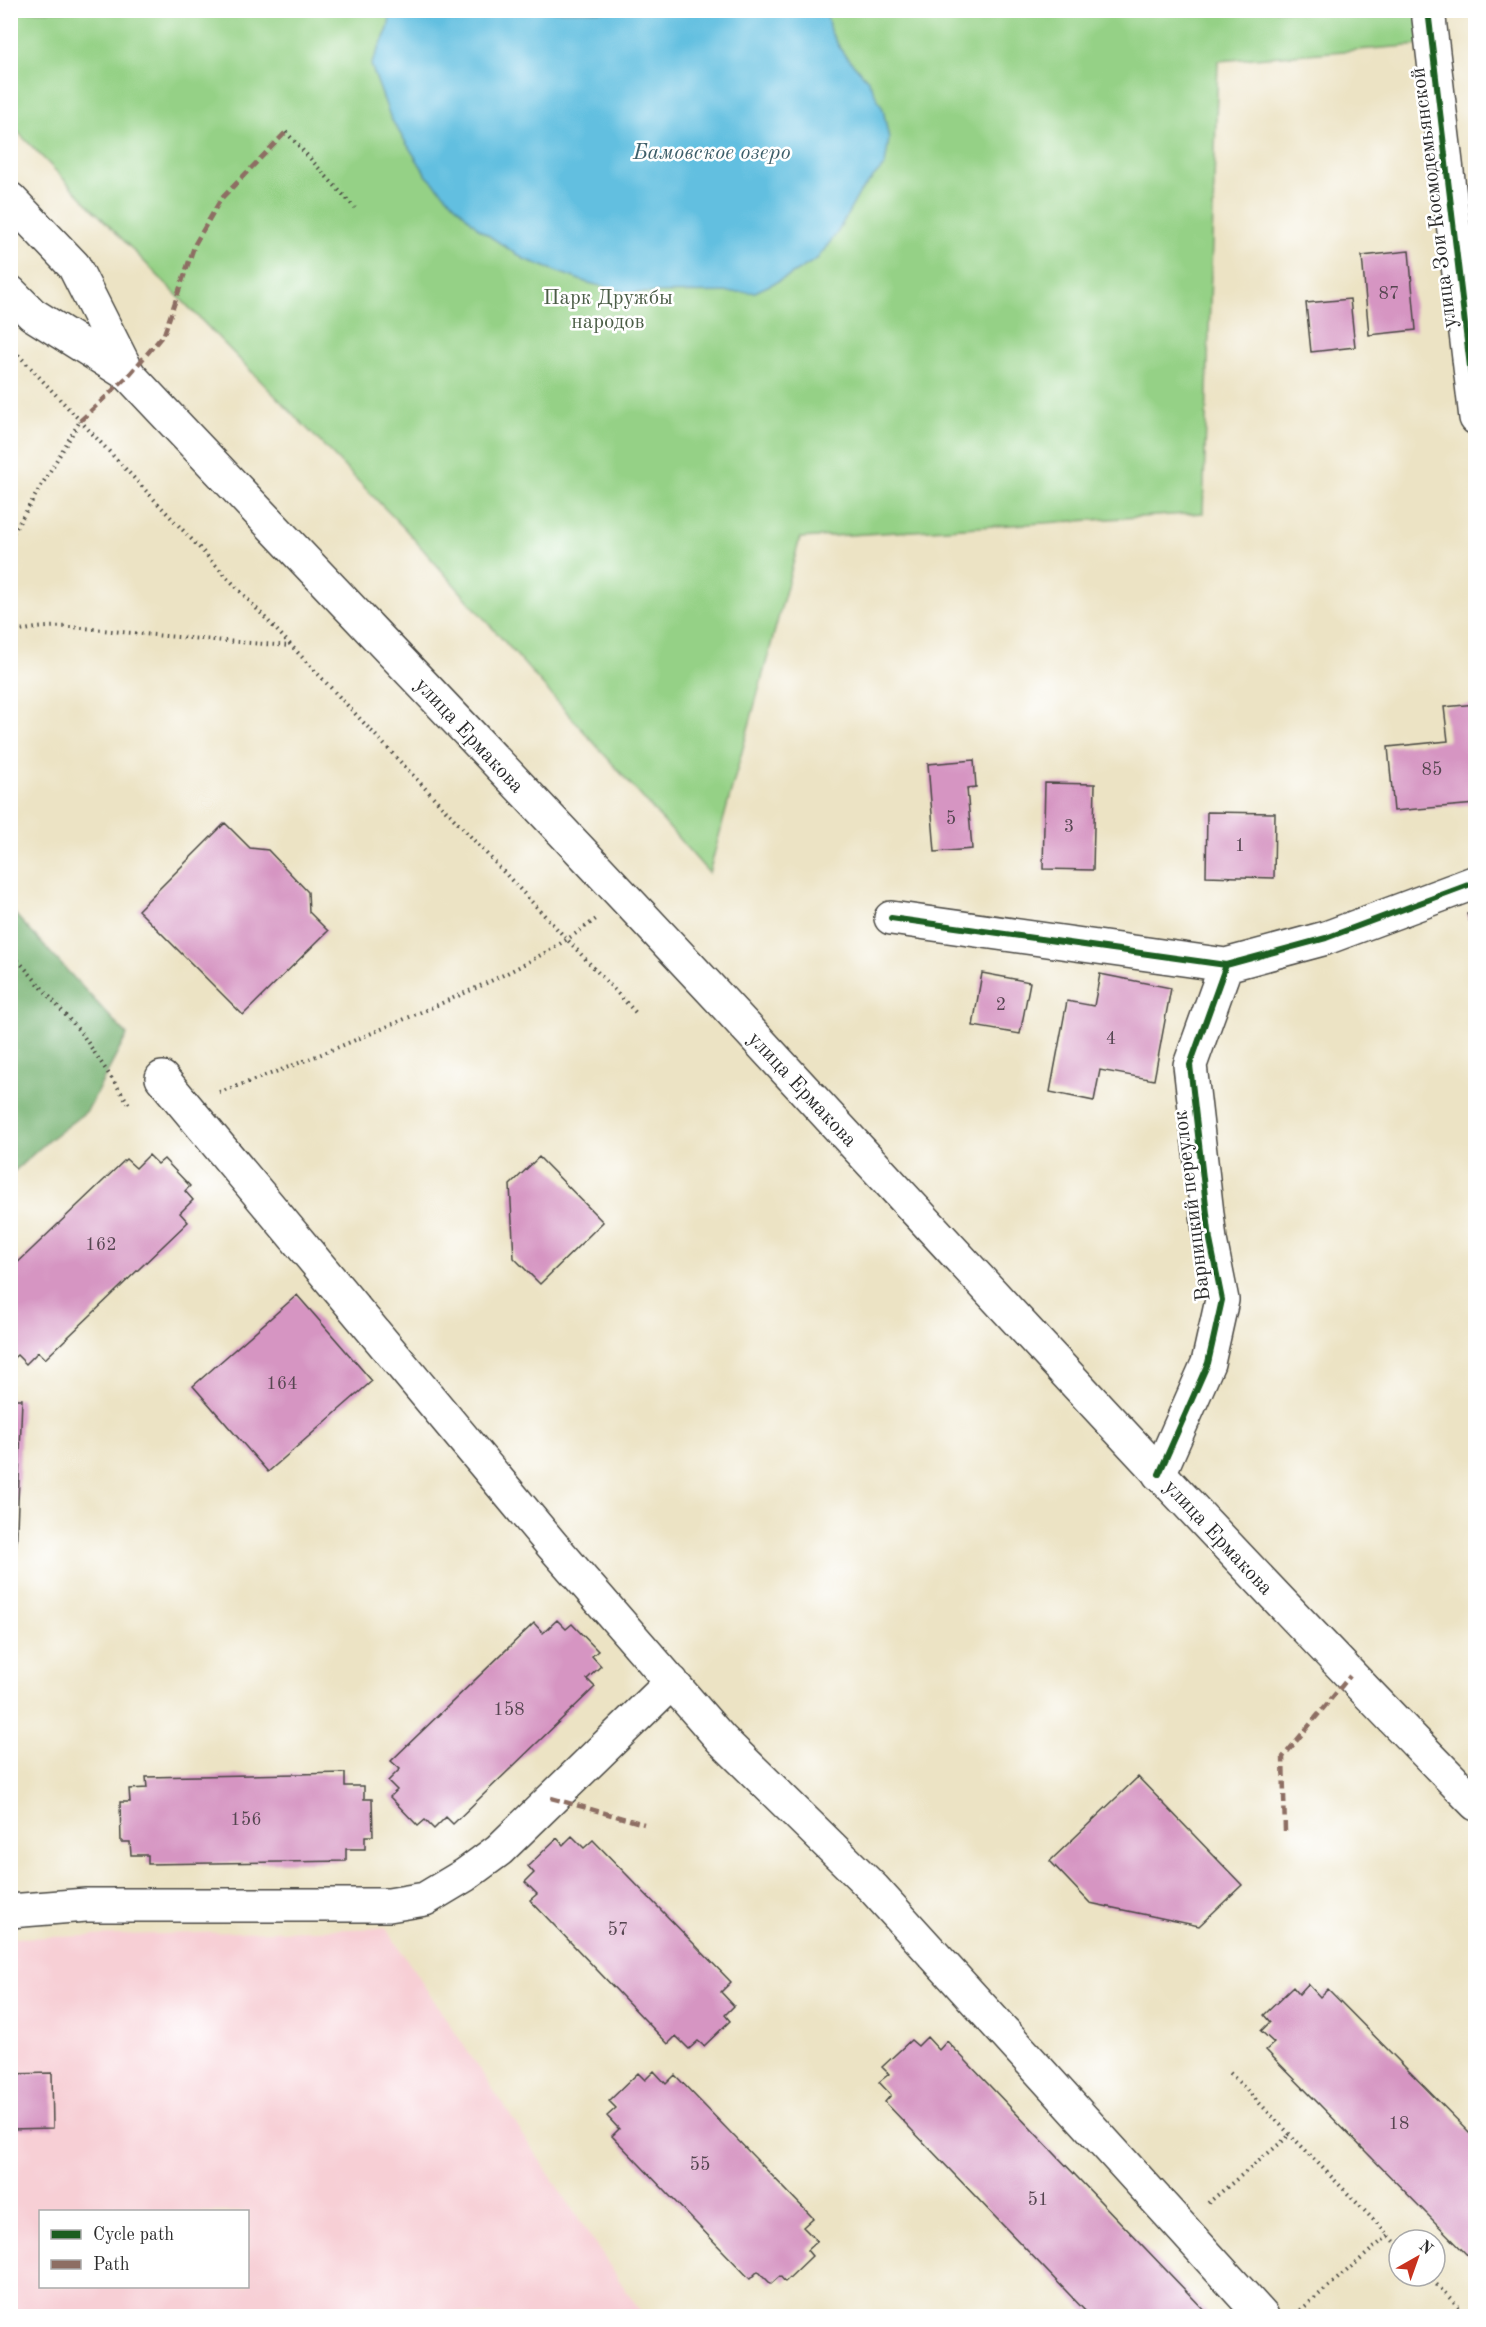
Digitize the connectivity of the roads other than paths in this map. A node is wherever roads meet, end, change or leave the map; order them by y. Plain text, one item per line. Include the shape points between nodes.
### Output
1 (1428, 10) edge
2 (10, 199) edge
3 (10, 292) edge
4 (129, 375) junction
5 (1476, 418) edge
6 (1476, 882) edge
7 (891, 918) dead end
8 (1226, 965) junction
9 (162, 1078) dead end
10 (1159, 1474) junction
11 (672, 1682) junction
12 (1476, 1804) edge
13 (10, 1911) edge
14 (1262, 2316) edge

1 - 5 main road, улица Зои Космодемьянской
2 - 4 main road via 74,266
3 - 4 main road via 32,314
4 - 10 main road, улица Ермакова via 624,898
6 - 8 main road via 1326,938
7 - 8 main road
8 - 10 main road, Варницкий переулок via 1190,1065 1210,1240 1222,1300 1208,1363
9 - 11 main road
10 - 12 main road, улица Ермакова
11 - 13 main road via 499,1850 425,1899 389,1905 86,1905
11 - 14 main road via 721,1739 874,1889

